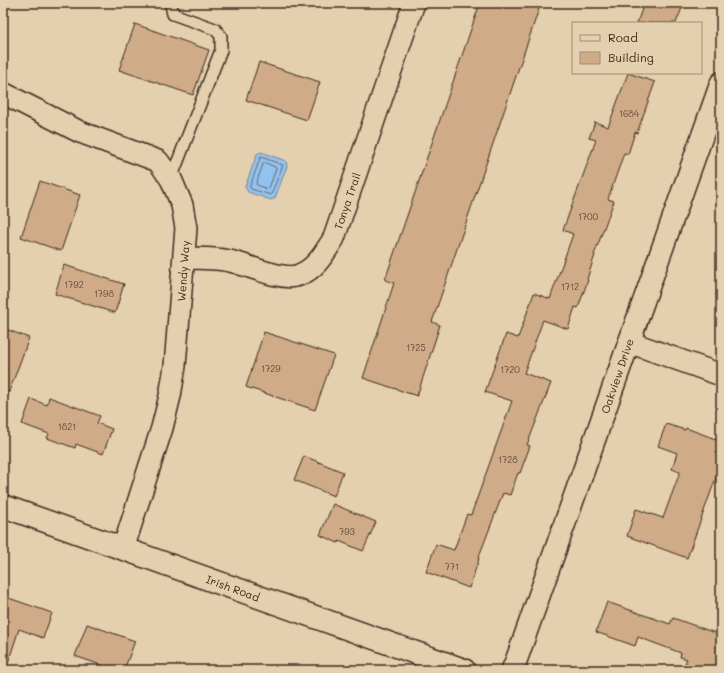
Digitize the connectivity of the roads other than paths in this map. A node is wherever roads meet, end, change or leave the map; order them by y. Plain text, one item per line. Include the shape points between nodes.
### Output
1 (172, 3) edge
2 (414, 3) edge
3 (721, 82) edge
4 (3, 93) edge
5 (171, 179) junction
6 (184, 258) junction
7 (629, 342) junction
8 (721, 375) edge
9 (3, 506) edge
10 (123, 549) junction
11 (464, 670) edge
12 (512, 670) edge

1 - 5 lane via 173,14 215,29 221,36 221,50
2 - 6 street, Tonya Trail via 334,238 311,269 298,276 285,277 230,261
3 - 7 street, Oakview Drive
4 - 5 street, Wendy Way via 80,132 158,160
5 - 6 street, Wendy Way via 182,205 186,228
6 - 10 street, Wendy Way via 170,396
7 - 8 street
7 - 12 street, Oakview Drive
9 - 10 street, Irish Road
10 - 11 street, Irish Road

